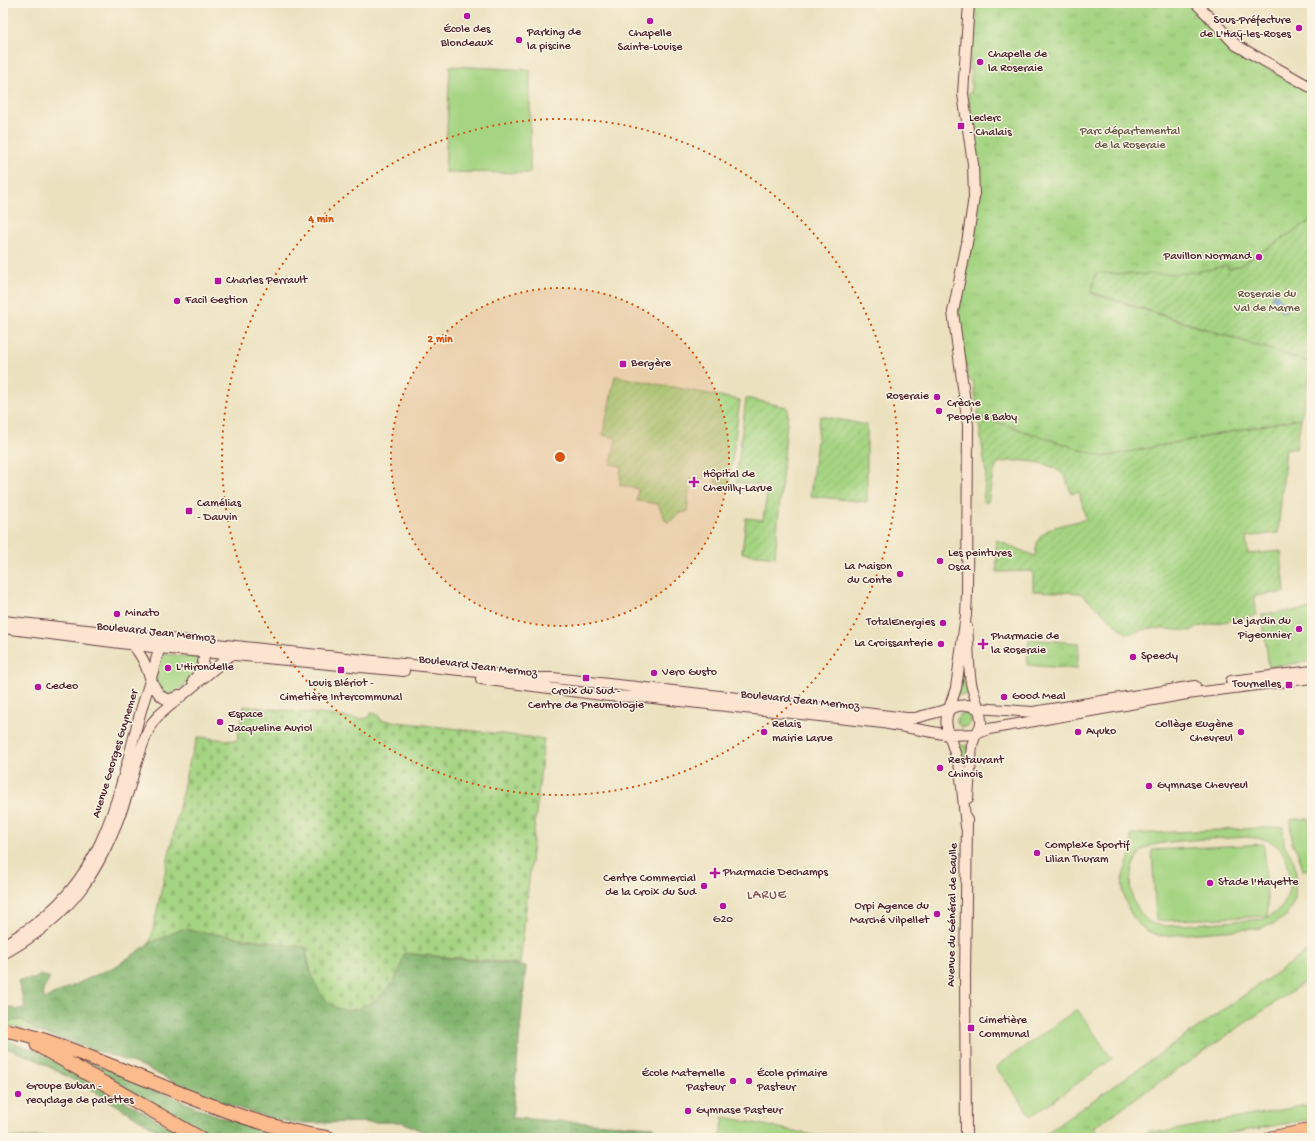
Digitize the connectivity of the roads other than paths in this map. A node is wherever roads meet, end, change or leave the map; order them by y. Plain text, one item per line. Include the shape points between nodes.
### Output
1 (969, 3) edge
2 (1196, 3) edge
3 (1312, 88) edge
4 (966, 615) junction
5 (3, 621) edge
6 (3, 628) edge
7 (178, 640) junction
8 (132, 644) junction
9 (206, 647) junction
10 (160, 648) junction
11 (232, 654) junction
12 (1312, 671) edge
13 (1312, 678) edge
14 (151, 681) junction
15 (185, 692) junction
16 (1131, 700) junction
17 (978, 708) junction
18 (949, 709) junction
19 (976, 734) junction
20 (949, 735) junction
21 (966, 827) junction
22 (75, 898) junction
23 (63, 901) junction
24 (53, 911) junction
25 (25, 942) junction
26 (3, 945) edge
27 (3, 954) edge
28 (3, 1030) edge
29 (3, 1033) edge
30 (1312, 1130) edge
31 (200, 1138) edge
32 (329, 1138) edge
33 (966, 1138) edge
34 (1271, 1138) edge

1 - 4 main road via 962,94 973,169 974,197 953,312 969,439
2 - 3 main road via 1236,45
4 - 17 main road via 971,681
4 - 18 main road via 956,688
5 - 7 main road, Boulevard Jean Mermoz
6 - 8 main road, Boulevard Jean Mermoz
7 - 9 main road, Boulevard Jean Mermoz
7 - 10 main road via 164,642
8 - 10 main road, Boulevard Jean Mermoz
8 - 14 main road via 143,660
9 - 10 main road, Boulevard Jean Mermoz
9 - 11 main road, Boulevard Jean Mermoz
9 - 15 main road via 202,669
9 - 18 main road, Boulevard Jean Mermoz via 766,701 906,718
10 - 14 main road, Avenue Georges Guynemer
11 - 15 main road, Avenue Georges Guynemer
11 - 20 main road, Boulevard Jean Mermoz via 494,681 609,696 644,697 883,723
12 - 16 main road
13 - 16 main road
14 - 15 main road via 164,699 175,698
14 - 23 main road, Avenue Georges Guynemer via 113,815 94,856
15 - 22 main road, Avenue Georges Guynemer via 159,715 150,727 111,840 97,867
16 - 17 main road, Boulevard Jean Mermoz via 1033,712
16 - 19 main road, Boulevard Jean Mermoz
17 - 18 main road, Boulevard Jean Mermoz via 962,705
17 - 19 main road via 981,724
18 - 20 main road via 945,722
19 - 20 main road, Boulevard Jean Mermoz
19 - 21 main road, Avenue du Général de Gaulle via 972,745
20 - 21 main road, Avenue du Général de Gaulle via 960,768
21 - 33 main road, Avenue du Général de Gaulle
22 - 23 main road
22 - 25 main road, Avenue Georges Guynemer
23 - 24 main road, Avenue Georges Guynemer
24 - 25 main road via 49,920
24 - 26 main road, Avenue Georges Guynemer
25 - 27 main road
28 - 32 highway via 76,1051 202,1103 253,1121
29 - 31 highway via 48,1051
30 - 34 highway

